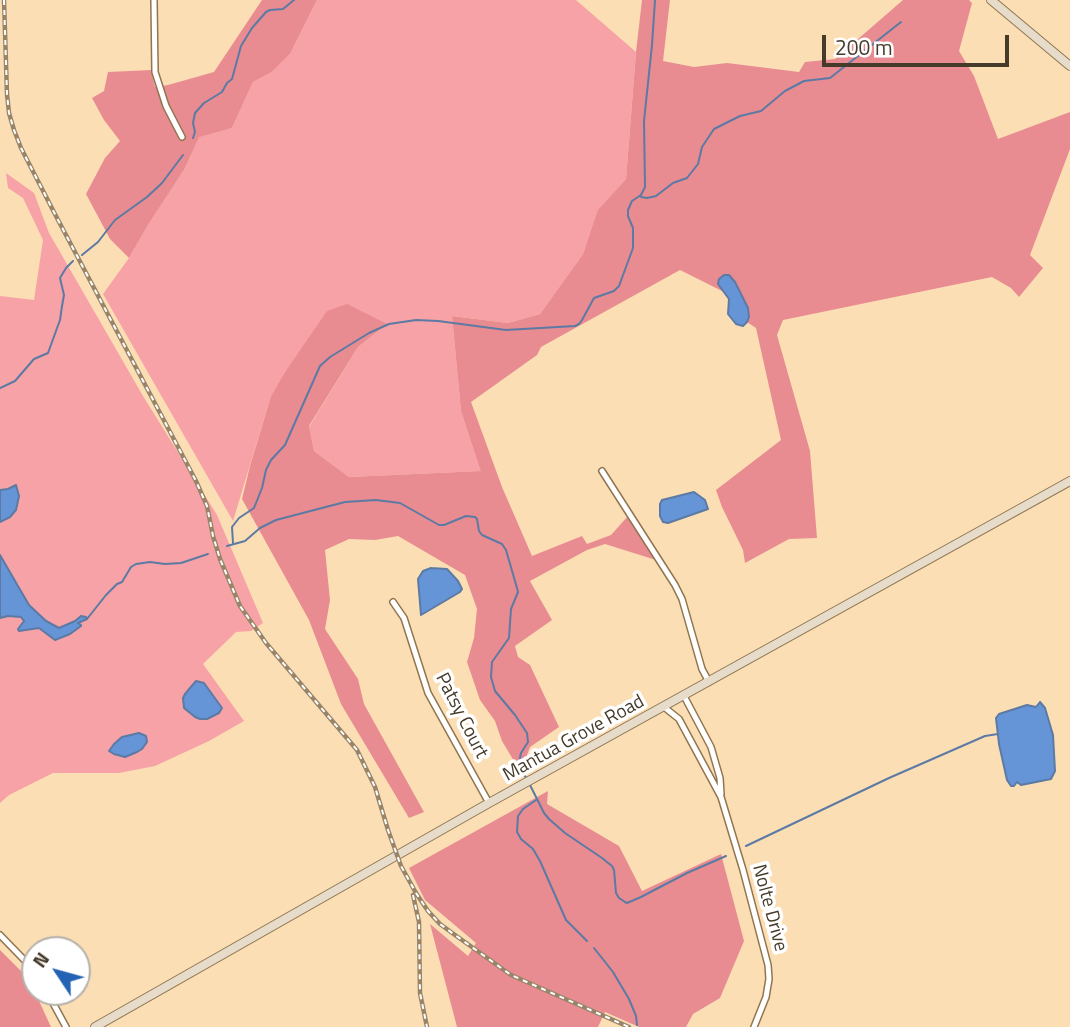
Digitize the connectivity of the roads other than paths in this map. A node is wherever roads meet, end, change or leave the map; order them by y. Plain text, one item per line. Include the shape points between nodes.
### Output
1 (154, 0) edge
2 (991, 0) edge
3 (1070, 66) edge
4 (182, 137) dead end
5 (602, 471) dead end
6 (1070, 481) edge
7 (393, 602) dead end
8 (709, 682) junction
9 (684, 696) junction
10 (664, 707) junction
11 (721, 797) junction
12 (489, 803) junction
13 (0, 935) edge
14 (21, 957) edge
15 (55, 1006) edge
16 (66, 1027) edge
17 (95, 1027) edge
18 (754, 1027) edge

1 - 4 street via 155,72
2 - 3 main road
5 - 8 street via 675,585
6 - 8 main road, Mantua Grove Road
7 - 12 street, Patsy Court via 404,618 428,693
8 - 9 main road, Mantua Grove Road
9 - 10 main road, Mantua Grove Road
9 - 11 street, Nolte Drive via 711,747
10 - 11 street, Nolte Drive via 679,719
10 - 12 main road, Mantua Grove Road
11 - 18 street, Nolte Drive via 768,965 766,997
12 - 17 main road, Mantua Grove Road
13 - 14 street
15 - 16 street

